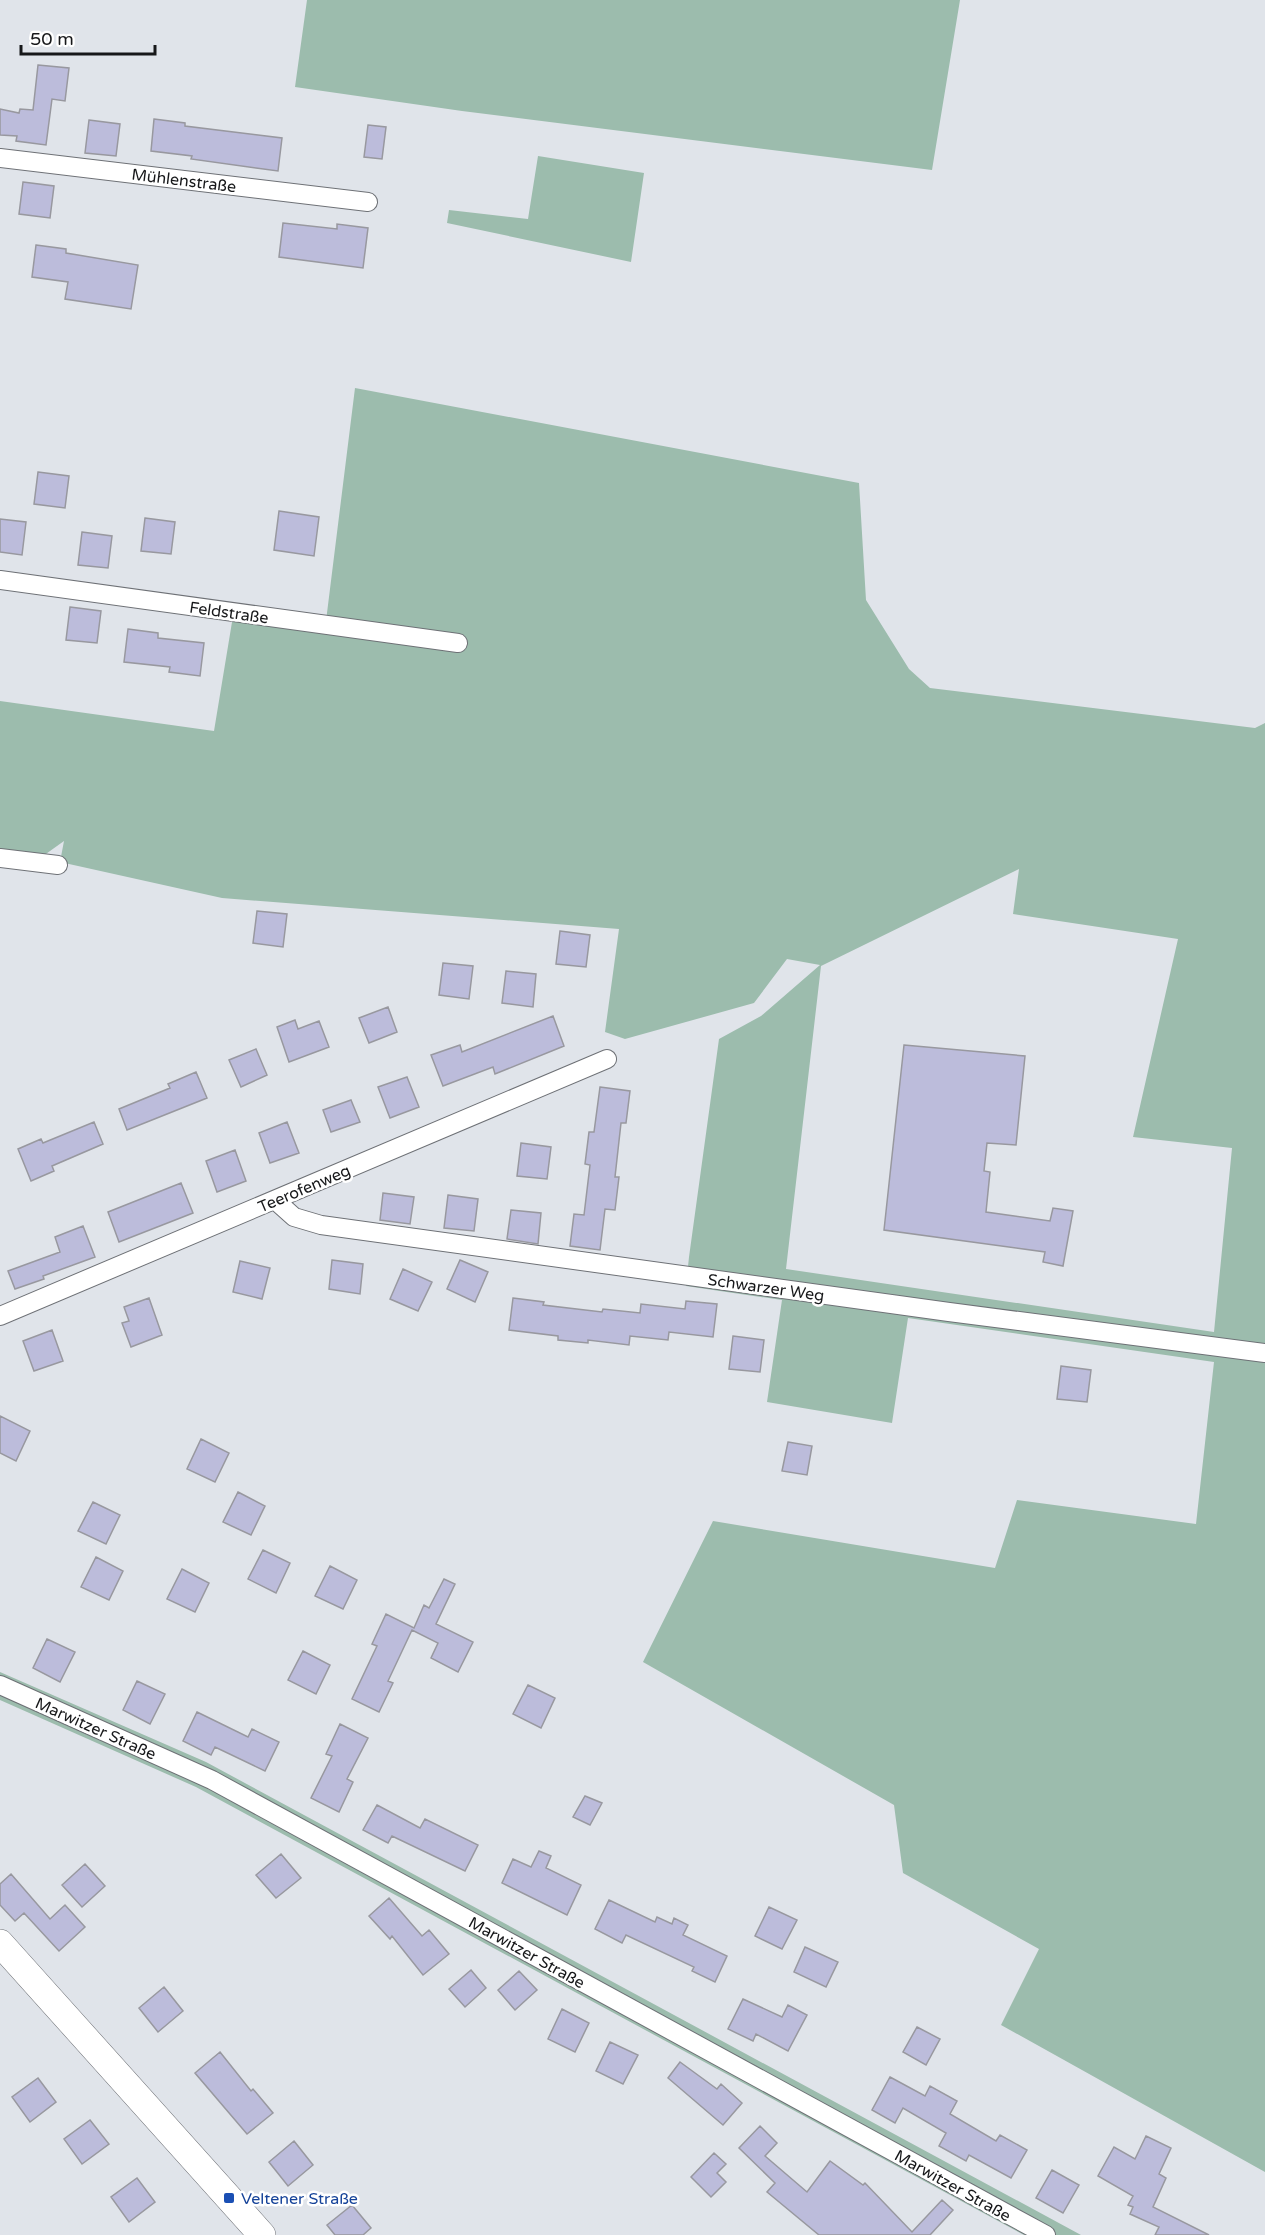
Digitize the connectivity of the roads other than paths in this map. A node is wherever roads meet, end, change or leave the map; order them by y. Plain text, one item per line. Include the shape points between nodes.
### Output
1 (0, 158) edge
2 (368, 202) dead end
3 (0, 580) edge
4 (458, 643) dead end
5 (0, 858) edge
6 (58, 865) dead end
7 (607, 1059) dead end
8 (275, 1200) junction
9 (0, 1316) edge
10 (1265, 1353) edge
11 (0, 1685) edge
12 (0, 1943) edge
13 (262, 2235) edge
14 (1046, 2235) edge

1 - 2 street, Mühlenstraße
3 - 4 street, Feldstraße
5 - 6 street
7 - 8 street, Teerofenweg
8 - 9 street, Teerofenweg
8 - 10 street, Schwarzer Weg via 294,1217 321,1225
11 - 14 street, Marwitzer Straße via 212,1780
12 - 13 main road

